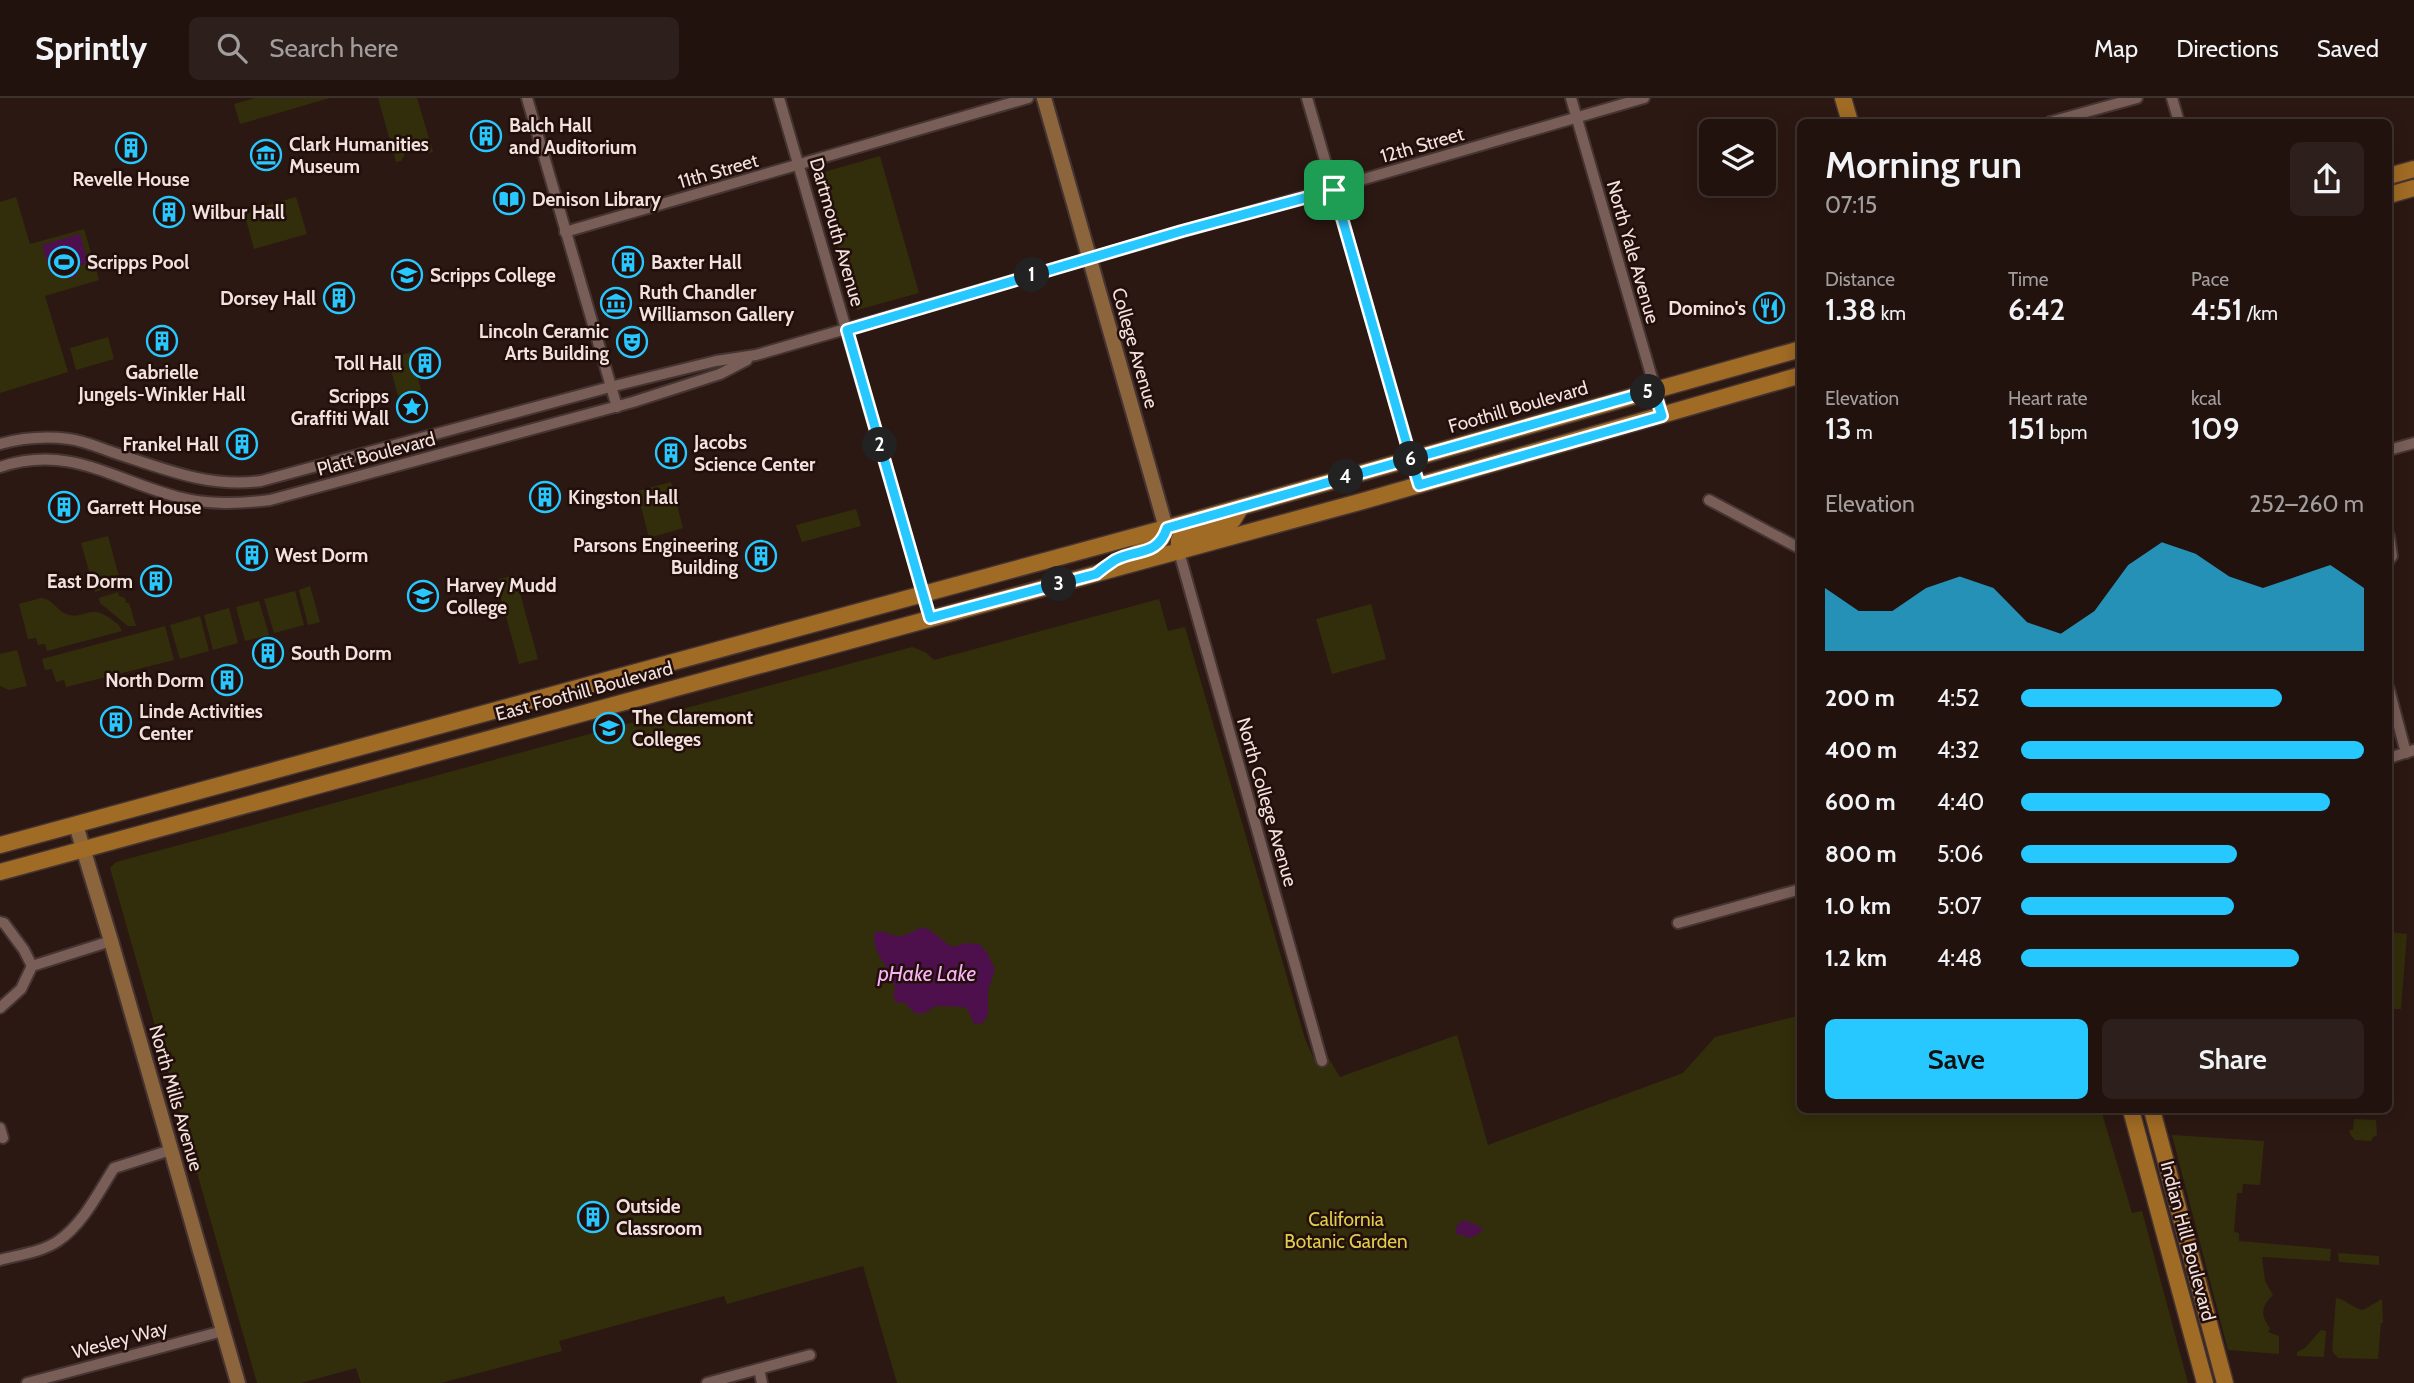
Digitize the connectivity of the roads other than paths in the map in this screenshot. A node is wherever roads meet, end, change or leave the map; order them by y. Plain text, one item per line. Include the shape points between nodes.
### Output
1 (527, 98) edge
2 (779, 98) edge
3 (1028, 98) edge
4 (1044, 98) edge
5 (1307, 98) edge
6 (1571, 98) edge
7 (1644, 98) edge
8 (1843, 98) edge
9 (2137, 98) edge
10 (2172, 98) edge
11 (1577, 119) junction
12 (1849, 119) edge
13 (2061, 119) edge
14 (2178, 119) edge
15 (799, 165) junction
16 (2414, 169) edge
17 (2392, 175) edge
18 (2414, 188) edge
19 (1334, 190) junction
20 (2392, 194) edge
21 (565, 232) junction
22 (1089, 258) junction
23 (847, 330) junction
24 (1797, 350) edge
25 (756, 355) junction
26 (1797, 376) edge
27 (610, 387) junction
28 (1654, 390) junction
29 (617, 407) junction
30 (1662, 416) junction
31 (2414, 443) edge
32 (0, 444) edge
33 (2392, 449) edge
34 (1411, 459) junction
35 (0, 467) edge
36 (1419, 485) junction
37 (1709, 500) dead end
38 (1241, 507) junction
39 (1167, 528) junction
40 (1797, 547) edge
41 (1179, 552) junction
42 (1096, 574) junction
43 (923, 595) junction
44 (930, 618) junction
45 (2392, 702) edge
46 (2410, 752) edge
47 (2392, 757) edge
48 (76, 825) junction
49 (0, 845) edge
50 (83, 849) junction
51 (0, 872) edge
52 (1797, 890) edge
53 (0, 922) edge
54 (1678, 923) dead end
55 (111, 942) junction
56 (32, 966) junction
57 (0, 1008) edge
58 (1322, 1061) dead end
59 (2132, 1113) edge
60 (2153, 1113) edge
61 (171, 1150) junction
62 (0, 1260) edge
63 (223, 1331) junction
64 (810, 1355) dead end
65 (759, 1369) junction
66 (27, 1383) edge
67 (238, 1383) edge
68 (707, 1383) edge
69 (762, 1383) edge
70 (2204, 1383) edge
71 (2225, 1383) edge

1 - 21 street
2 - 15 street, Dartmouth Avenue
3 - 15 street, 11th Street
4 - 22 main road, College Avenue
5 - 19 street
6 - 11 street, North Yale Avenue
7 - 11 street, 12th Street
8 - 12 main road
9 - 13 street
10 - 14 street
11 - 19 street, 12th Street
11 - 28 street, North Yale Avenue
15 - 21 street, 11th Street
15 - 23 street, Dartmouth Avenue
16 - 17 main road
18 - 20 main road
19 - 22 street, 12th Street
19 - 34 street
21 - 27 street
22 - 23 street, 12th Street
22 - 39 main road, College Avenue
23 - 25 street, Platt Boulevard
23 - 43 street, Dartmouth Avenue
24 - 28 main road, Foothill Boulevard
25 - 27 street, Platt Boulevard
25 - 29 street, Platt Boulevard via 720,374
26 - 30 main road
27 - 29 street
27 - 32 street, Platt Boulevard via 243,484 185,476 72,439
28 - 30 street, North Yale Avenue
28 - 34 main road, Foothill Boulevard
29 - 35 street, Platt Boulevard via 307,491 241,503 178,498 59,459
30 - 36 main road
31 - 33 street
34 - 36 street
34 - 38 main road, Foothill Boulevard
36 - 41 main road
37 - 40 street
38 - 39 main road, Foothill Boulevard
38 - 41 main road via 1228,524 1179,540
39 - 42 main road via 1157,546 1116,560
39 - 43 main road, East Foothill Boulevard
41 - 42 main road, East Foothill Boulevard
41 - 58 street, North College Avenue
42 - 44 main road, East Foothill Boulevard
43 - 44 street, Dartmouth Avenue
43 - 48 main road, East Foothill Boulevard
44 - 50 main road, East Foothill Boulevard
45 - 46 street
46 - 47 street
48 - 49 main road, East Foothill Boulevard
48 - 50 main road, North Mills Avenue
50 - 51 main road, East Foothill Boulevard
50 - 55 main road, North Mills Avenue
52 - 54 street
53 - 56 street
55 - 56 street
55 - 61 main road, North Mills Avenue
56 - 57 street via 21,989
59 - 70 main road, Indian Hill Boulevard
60 - 71 main road, Indian Hill Boulevard
61 - 62 street via 114,1167 83,1217 57,1242
61 - 63 main road, North Mills Avenue
63 - 66 street, Wesley Way
63 - 67 main road, North Mills Avenue
64 - 65 street
65 - 68 street
65 - 69 street

